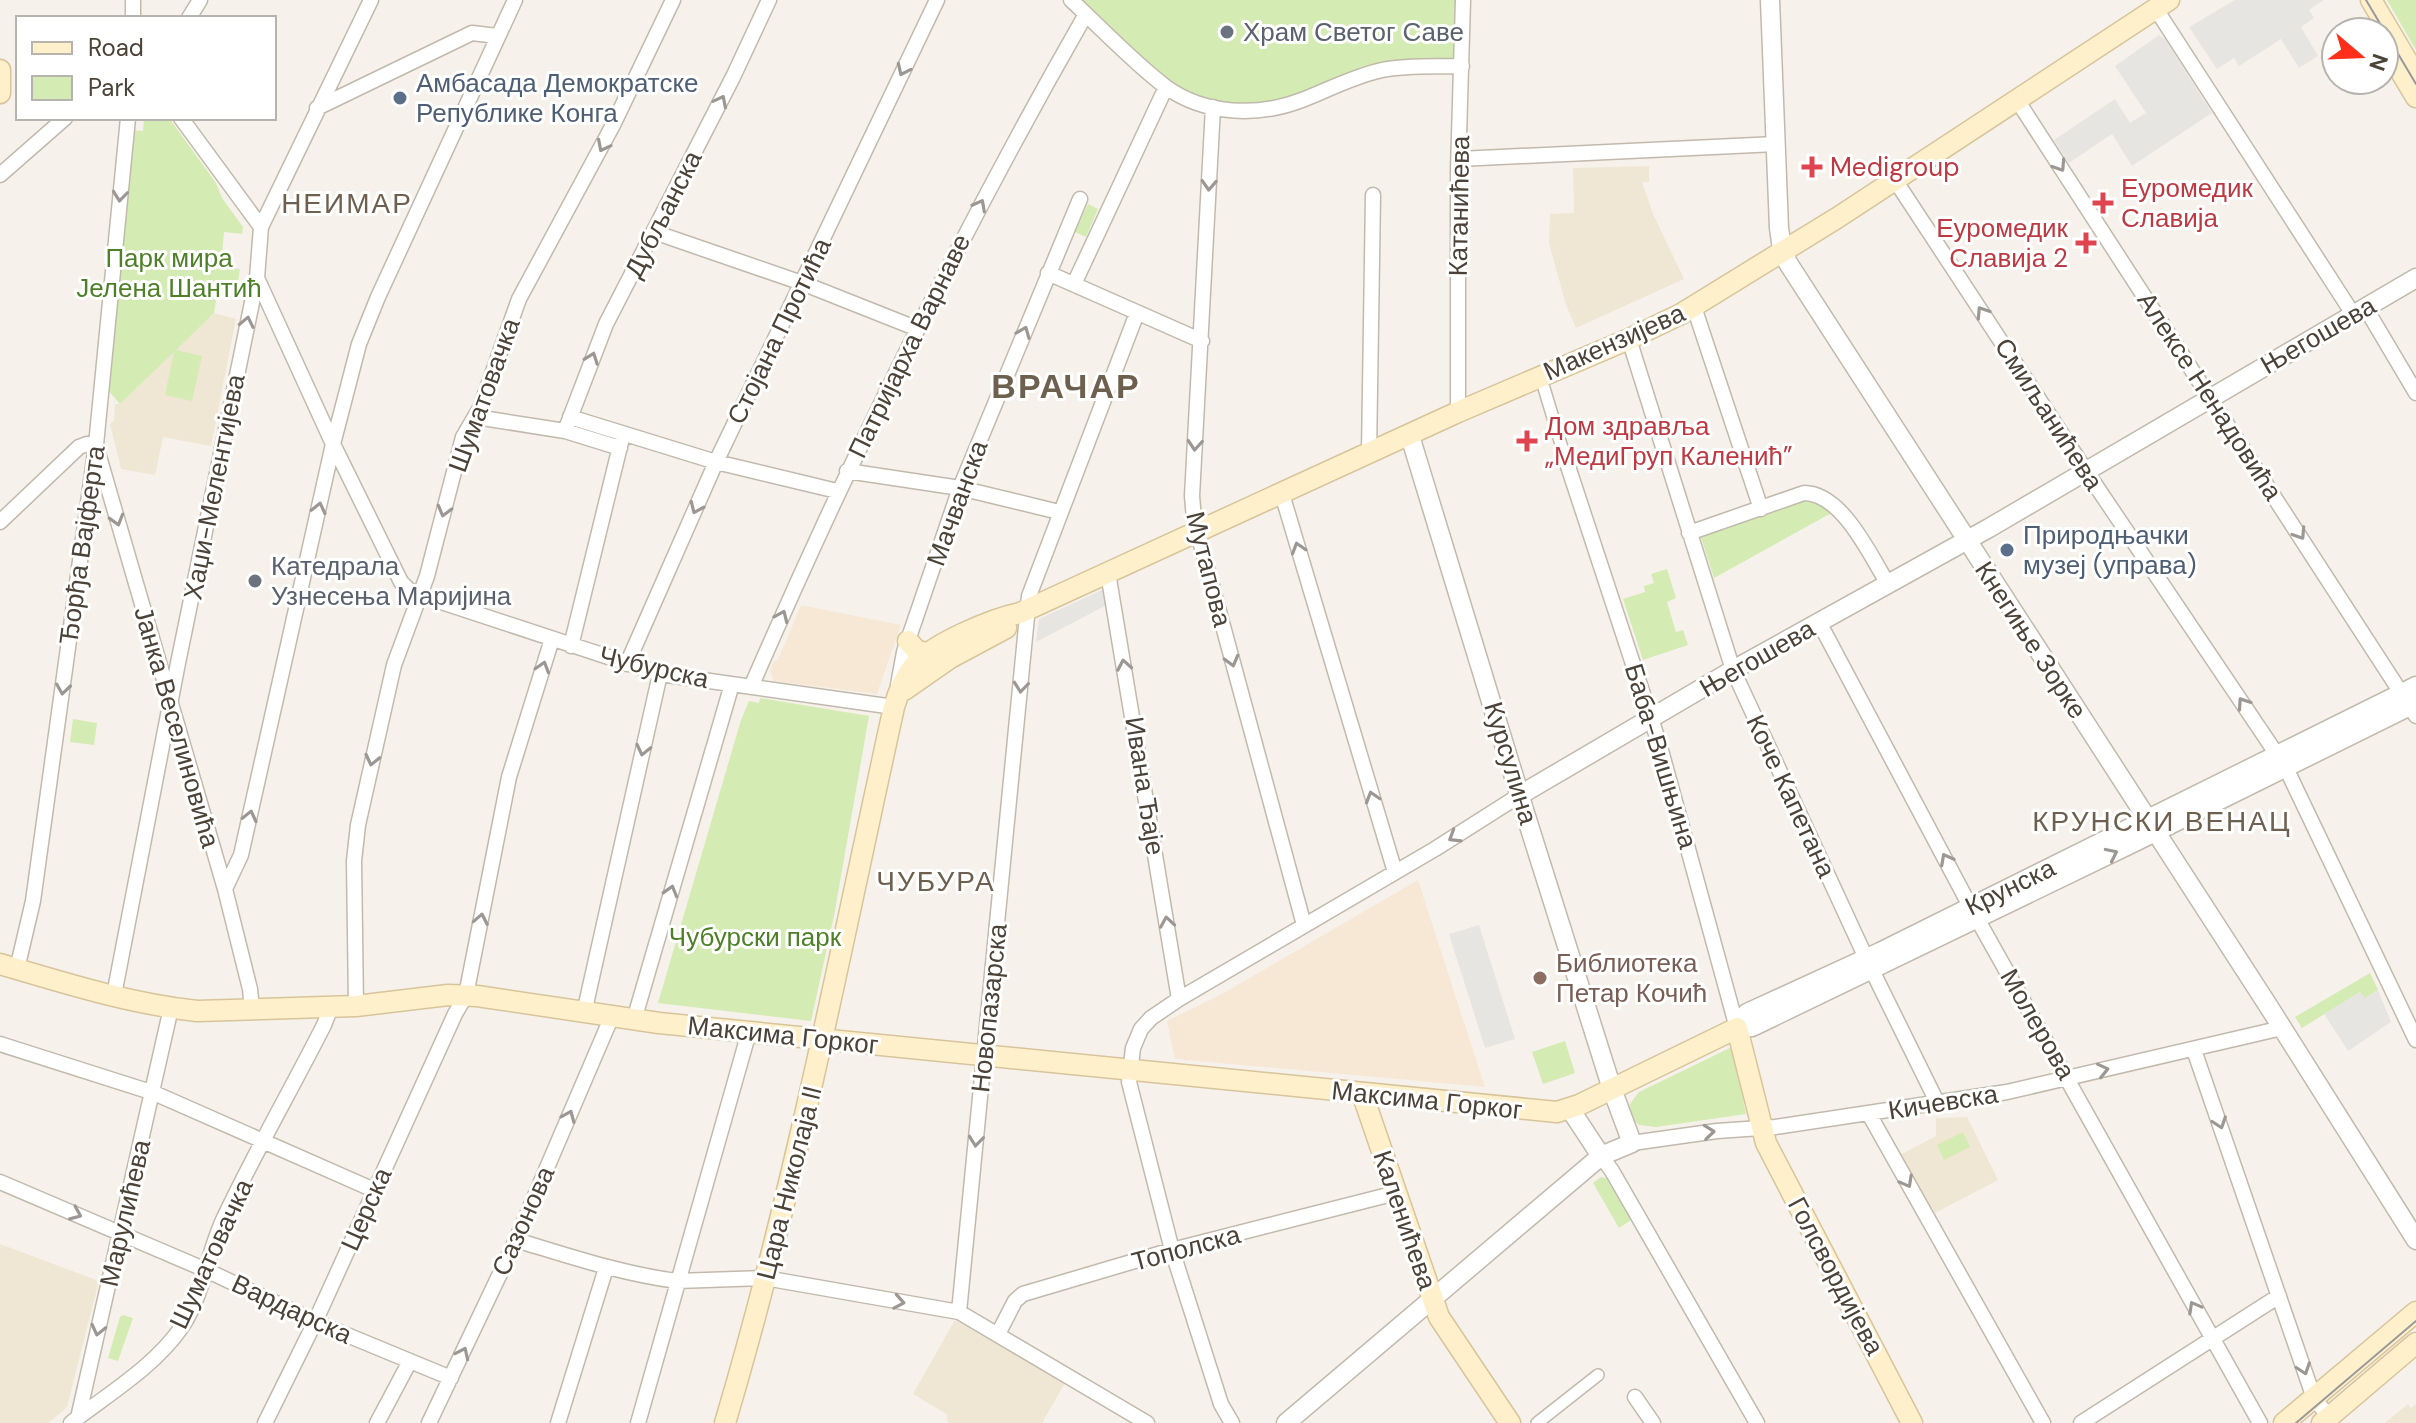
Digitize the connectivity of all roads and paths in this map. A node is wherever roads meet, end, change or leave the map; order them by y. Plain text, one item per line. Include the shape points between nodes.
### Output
1 (371, 0) edge
2 (515, 0) edge
3 (673, 0) edge
4 (769, 0) edge
5 (937, 0) edge
6 (1071, 0) edge
7 (1463, 0) edge
8 (1770, 0) edge
9 (2371, 0) edge
10 (2163, 4) edge
11 (1086, 14) junction
12 (497, 36) junction
13 (1462, 66) junction
14 (0, 70) edge
15 (2400, 70) edge
16 (2416, 76) edge
17 (1166, 87) junction
18 (0, 93) edge
19 (2416, 97) edge
20 (2017, 100) junction
21 (1213, 107) junction
22 (317, 108) junction
23 (63, 120) edge
24 (128, 120) edge
25 (182, 120) edge
26 (1776, 144) junction
27 (1459, 159) junction
28 (0, 175) edge
29 (1895, 180) junction
30 (1373, 195) dead end
31 (1080, 199) dead end
32 (261, 227) junction
33 (654, 232) junction
34 (1783, 252) junction
35 (1048, 273) junction
36 (257, 278) junction
37 (2416, 278) edge
38 (802, 283) junction
39 (1074, 284) junction
40 (1694, 307) junction
41 (2359, 310) junction
42 (1137, 313) junction
43 (918, 329) junction
44 (1629, 339) junction
45 (1202, 341) junction
46 (1544, 388) dead end
47 (2416, 393) edge
48 (2211, 398) junction
49 (1458, 412) junction
50 (476, 417) junction
51 (568, 424) junction
52 (1410, 436) junction
53 (621, 441) junction
54 (333, 444) junction
55 (96, 445) junction
56 (1563, 451) joint
57 (1369, 454) junction
58 (716, 462) junction
59 (847, 471) junction
60 (2086, 471) junction
61 (960, 488) junction
62 (837, 491) junction
63 (1282, 494) junction
64 (1761, 509) junction
65 (1059, 512) junction
66 (0, 522) edge
67 (1197, 532) junction
68 (1689, 533) junction
69 (1966, 540) junction
70 (1108, 573) junction
71 (1888, 584) junction
72 (421, 596) junction
73 (1024, 611) junction
74 (1819, 622) junction
75 (552, 639) junction
76 (908, 641) junction
77 (571, 646) junction
78 (929, 653) junction
79 (627, 664) junction
80 (1733, 670) junction
81 (660, 674) junction
82 (732, 684) junction
83 (751, 687) junction
84 (896, 700) junction
85 (2412, 701) edge
86 (170, 703) junction
87 (1651, 720) junction
88 (2282, 762) junction
89 (1520, 795) junction
90 (2150, 826) junction
91 (1395, 872) junction
92 (225, 889) junction
93 (1974, 912) junction
94 (1304, 925) junction
95 (1869, 964) junction
96 (9, 966) edge
97 (114, 995) junction
98 (466, 995) junction
99 (1179, 999) junction
100 (356, 1006) junction
101 (331, 1007) junction
102 (171, 1008) junction
103 (252, 1009) junction
104 (584, 1013) junction
105 (612, 1016) junction
106 (634, 1020) junction
107 (1737, 1028) junction
108 (2282, 1028) junction
109 (749, 1032) junction
110 (823, 1039) junction
111 (2416, 1040) edge
112 (0, 1044) edge
113 (2194, 1050) junction
114 (984, 1056) junction
115 (1129, 1068) junction
116 (2069, 1078) junction
117 (1612, 1089) junction
118 (154, 1093) junction
119 (1362, 1093) junction
120 (1938, 1104) junction
121 (1570, 1109) junction
122 (1869, 1114) junction
123 (1761, 1129) junction
124 (265, 1141) junction
125 (1632, 1143) junction
126 (1601, 1156) junction
127 (0, 1182) edge
128 (374, 1190) junction
129 (1396, 1193) junction
130 (121, 1233) junction
131 (516, 1240) junction
132 (2416, 1240) edge
133 (1172, 1250) junction
134 (606, 1268) junction
135 (206, 1270) junction
136 (765, 1278) junction
137 (677, 1281) junction
138 (2279, 1296) junction
139 (1432, 1301) junction
140 (959, 1312) junction
141 (2416, 1312) edge
142 (315, 1322) junction
143 (998, 1334) junction
144 (2212, 1339) junction
145 (2416, 1343) edge
146 (410, 1361) junction
147 (1598, 1375) dead end
148 (451, 1378) junction
149 (1635, 1397) dead end
150 (2314, 1398) junction
151 (74, 1420) edge
152 (2325, 1420) edge
153 (265, 1423) edge
154 (377, 1423) edge
155 (429, 1423) edge
156 (558, 1423) edge
157 (638, 1423) edge
158 (725, 1423) edge
159 (1147, 1423) edge
160 (1232, 1423) edge
161 (1286, 1423) edge
162 (1510, 1423) edge
163 (1537, 1423) edge
164 (1653, 1423) edge
165 (1757, 1423) edge
166 (1912, 1423) edge
167 (2043, 1423) edge
168 (2081, 1423) edge
169 (2260, 1423) edge
170 (2284, 1423) edge

1 - 22 street, Хаџи-Мелентијева
2 - 12 street
3 -> 50 street, Шуматовачка via 519,299
33 -> 4 street, Дубљанска
5 -> 38 street, Стојана Протића
6 - 11 street
7 - 13 street, Катанићева
8 - 26 street, Кнегиње Зорке
9 - 16 main road
10 - 20 main road, Макензијева
10 - 41 street via 2182,48
11 - 17 street
43 -> 11 street, Патријарха Варнаве
12 - 22 street via 472,33
12 - 54 street via 365,326
13 - 21 street via 1381,70 1268,110
13 - 27 street, Катанићева
14 - 18 main road
15 - 19 main road
17 - 21 street
17 - 39 street
20 - 29 main road, Макензијева
20 -> 48 street, Алексе Ненадовића
21 -> 45 street, Мутапова
22 - 32 street, Хаџи-Мелентијева
23 - 28 street
24 -> 55 street, Ђорђа Вајферта
25 - 32 street
26 - 27 street
26 - 34 street, Кнегиње Зорке
27 - 49 street, Катанићева
29 - 34 main road, Макензијева
60 -> 29 street, Смиљанићева
30 - 57 street
31 - 35 street, Мачванска
32 - 36 street, Хаџи-Мелентијева
33 - 38 street
51 -> 33 street, Дубљанска via 606,324
34 - 40 main road, Макензијева
34 - 69 street, Кнегиње Зорке
35 - 39 street
61 -> 35 street, Мачванска
36 - 54 street
86 -> 36 street, Хаџи-Мелентијева
37 - 41 street, Његошева
38 - 43 street
38 - 58 street, Стојана Протића
39 - 42 street
40 - 44 main road, Макензијева
40 - 64 street
41 - 47 street
41 - 48 street, Његошева
42 - 45 street
42 - 65 street, Новопазарска
43 - 59 street, Патријарха Варнаве
44 - 49 main road, Макензијева
44 - 68 street, Коче Капетана
45 -> 67 street, Мутапова via 1192,496
46 - 56 street, Баба-Вишњина
48 - 60 street, Његошева
48 -> 85 street, Алексе Ненадовића
49 - 52 main road, Макензијева
50 - 51 street
50 -> 72 street, Шуматовачка via 463,437
51 - 53 street
52 - 57 main road, Макензијева
52 - 89 street, Курсулина
53 - 58 street
53 - 77 street
54 - 72 street via 401,582
92 -> 54 street via 241,855
55 - 66 street via 79,447
55 -> 86 street, Јанка Веселиновића
55 -> 96 street, Ђорђа Вајферта via 41,845 25,937
56 - 87 street, Баба-Вишњина
57 - 63 main road, Макензијева
58 - 62 street
58 -> 79 street, Стојана Протића
59 - 61 street
59 - 62 street, Патријарха Варнаве
60 - 69 street, Његошева
88 -> 60 street, Смиљанићева
61 - 65 street
61 - 76 street, Мачванска
83 -> 62 street, Патријарха Варнаве
63 - 67 main road, Макензијева
91 -> 63 street
64 - 68 street
64 - 71 street via 1807,493 1827,500 1844,515
65 - 73 street, Новопазарска
67 - 70 main road, Макензијева
67 -> 94 street, Мутапова
68 - 80 street, Коче Капетана
69 - 71 street, Његошева
69 - 90 street, Кнегиње Зорке
70 - 73 main road, Макензијева
99 -> 70 street, Ивана Ђаје
71 - 74 street, Његошева
72 - 75 street, Чубурска
72 -> 100 street, Шуматовачка via 389,686 355,841
73 - 78 main road, Макензијева via 966,632
73 - 84 main road, Макензијева
73 -> 114 street, Новопазарска
74 - 80 street, Његошева
93 -> 74 street, Молерова
75 - 77 street, Чубурска
98 -> 75 street, Церска via 506,788
76 - 78 main road via 917,651
76 - 84 street, Мачванска
77 - 79 street, Чубурска
78 - 84 main road, Макензијева via 913,666
79 - 81 street, Чубурска
80 - 87 street, Његошева
80 - 95 street, Коче Капетана
81 - 82 street, Чубурска
81 -> 104 street
82 - 83 street, Чубурска
106 -> 82 street
83 - 84 street, Чубурска
84 - 110 main road, Цара Николаја II
85 - 88 street, Крунска
86 - 92 street, Јанка Веселиновића
86 - 97 street, Хаџи-Мелентијева
87 - 89 street, Његошева
87 - 107 street, Баба-Вишњина
88 - 90 street, Крунска
88 - 111 street, Смиљанићева
89 -> 91 street, Његошева
89 - 117 street, Курсулина
90 - 93 street, Крунска
90 - 108 street, Кнегиње Зорке
91 - 94 street, Његошева
92 - 103 street, Јанка Веселиновића
93 - 95 street, Крунска
93 - 116 street, Молерова
94 - 99 street, Његошева
95 - 107 street, Крунска via 1747,1013
95 - 120 street, Коче Капетана
96 - 97 main road, Максима Горког
97 - 102 main road, Максима Горког
98 - 100 main road, Максима Горког
98 - 104 main road, Максима Горког
98 - 128 street, Церска
99 - 115 street, Његошева via 1141,1029
100 - 101 main road, Максима Горког
101 - 103 main road, Максима Горког
101 - 124 street, Шуматовачка
102 - 103 main road, Максима Горког
102 - 118 street, Марулићева
104 - 105 main road, Максима Горког
105 - 106 main road, Максима Горког
131 -> 105 street, Сазонова
106 - 109 main road, Максима Горког
107 - 117 main road, Крунска
107 - 123 main road, Баба-Вишњина
108 - 113 street, Кичевска
108 - 132 street, Кнегиње Зорке
109 - 110 main road, Максима Горког
109 - 137 street
110 - 114 main road, Максима Горког
110 - 136 main road, Цара Николаја II
112 - 118 street
116 -> 113 street, Кичевска
113 -> 138 street
114 - 115 main road, Максима Горког
114 -> 140 street, Новопазарска
115 - 119 main road, Максима Горког
115 - 133 street
116 - 120 street, Кичевска
144 -> 116 street, Молерова
117 - 121 main road, Крунска
117 - 125 street, Курсулина
118 - 124 street
118 - 130 street, Марулићева
119 - 121 main road, Максима Горког
119 - 129 main road, Каленићева
120 - 122 street, Кичевска
121 - 126 street
122 - 123 street, Кичевска
122 -> 167 street
125 -> 123 street, Кичевска
123 - 166 main road, Голсвордијева
124 - 128 street
124 - 135 street, Шуматовачка via 223,1221
125 - 126 street, Кичевска
126 - 139 street, Кичевска
126 - 165 street
127 -> 130 street, Вардарска
128 - 142 street, Церска
129 - 133 street, Тополска
129 - 139 main road, Каленићева
130 - 135 street, Вардарска
130 -> 151 street, Марулићева
131 - 134 street
148 -> 131 street, Сазонова
133 - 143 street, Тополска via 1023,1294
133 - 160 street via 1221,1404
134 - 137 street
134 - 156 street
135 - 142 street, Вардарска
135 - 151 street, Шуматовачка via 175,1335
136 - 137 street
136 -> 140 street
136 - 158 main road, Цара Николаја II
137 - 157 street
138 - 144 street
138 -> 150 street
139 - 161 street, Кичевска
139 - 162 main road, Каленићева
140 - 143 street
141 - 150 main road
142 - 146 street, Вардарска
142 - 153 street, Церска
143 - 159 street
144 - 168 street
144 - 169 street, Молерова
145 - 152 main road
146 - 148 street, Вардарска
146 - 154 street
147 - 163 street
148 - 155 street, Сазонова
149 - 164 street
150 - 152 street
150 - 170 main road

